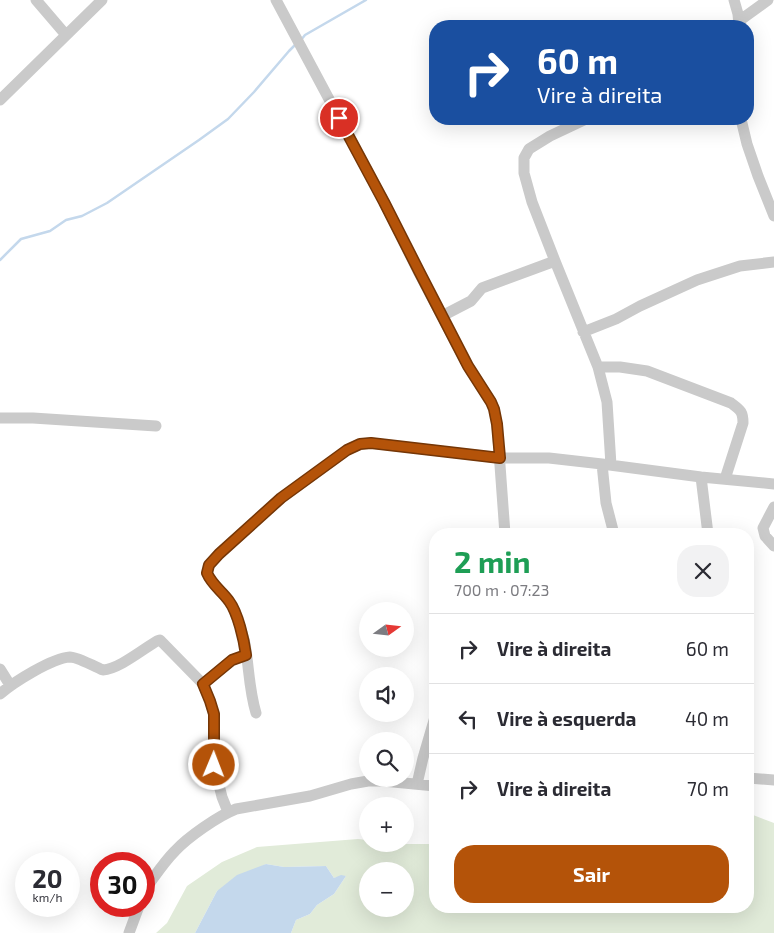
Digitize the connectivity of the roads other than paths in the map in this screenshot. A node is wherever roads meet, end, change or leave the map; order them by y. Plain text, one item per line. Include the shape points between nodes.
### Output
1 (36, 0) edge
2 (102, 0) edge
3 (276, 0) edge
4 (734, 0) edge
5 (768, 0) edge
6 (738, 20) edge
7 (744, 20) edge
8 (66, 35) junction
9 (0, 100) edge
10 (573, 125) edge
11 (742, 125) edge
12 (774, 216) edge
13 (555, 261) junction
14 (774, 262) edge
15 (442, 316) junction
16 (583, 332) junction
17 (598, 367) junction
18 (0, 418) edge
19 (156, 426) dead end
20 (500, 458) junction
21 (606, 464) junction
22 (701, 477) junction
23 (724, 479) junction
24 (774, 484) edge
25 (774, 507) edge
26 (505, 528) edge
27 (612, 528) edge
28 (707, 528) edge
29 (774, 546) edge
30 (246, 655) junction
31 (0, 669) edge
32 (203, 684) junction
33 (10, 686) junction
34 (0, 694) edge
35 (256, 713) dead end
36 (429, 738) edge
37 (754, 778) edge
38 (774, 780) edge
39 (417, 784) junction
40 (429, 785) edge
41 (228, 812) junction
42 (155, 877) edge
43 (135, 917) edge
44 (128, 933) edge

1 - 8 street
2 - 8 street
3 - 15 street
4 - 6 street
5 - 7 street
8 - 9 street
10 - 13 street via 529,149 524,158 524,172 532,202
11 - 12 street
13 - 15 street via 482,288 471,301
13 - 16 street
14 - 16 street via 740,266 697,280
15 - 20 street via 494,409
16 - 17 street
17 - 21 street via 606,402
17 - 23 street via 647,371 731,403 740,410 743,423
18 - 19 street
20 - 21 street via 549,458
20 - 26 street
20 - 30 street via 360,444 281,498 219,554 209,565 207,573 234,608
21 - 22 street
21 - 27 street via 606,503
22 - 23 street
22 - 28 street
23 - 24 street
25 - 29 street via 762,528
30 - 32 street via 232,660
30 - 35 street
31 - 33 street
32 - 33 street via 157,640 109,670 72,657 57,660
32 - 41 street via 214,714 214,765
33 - 34 street
36 - 39 street
37 - 38 street
39 - 40 street
39 - 41 street via 368,781
41 - 42 street via 176,850
43 - 44 street

